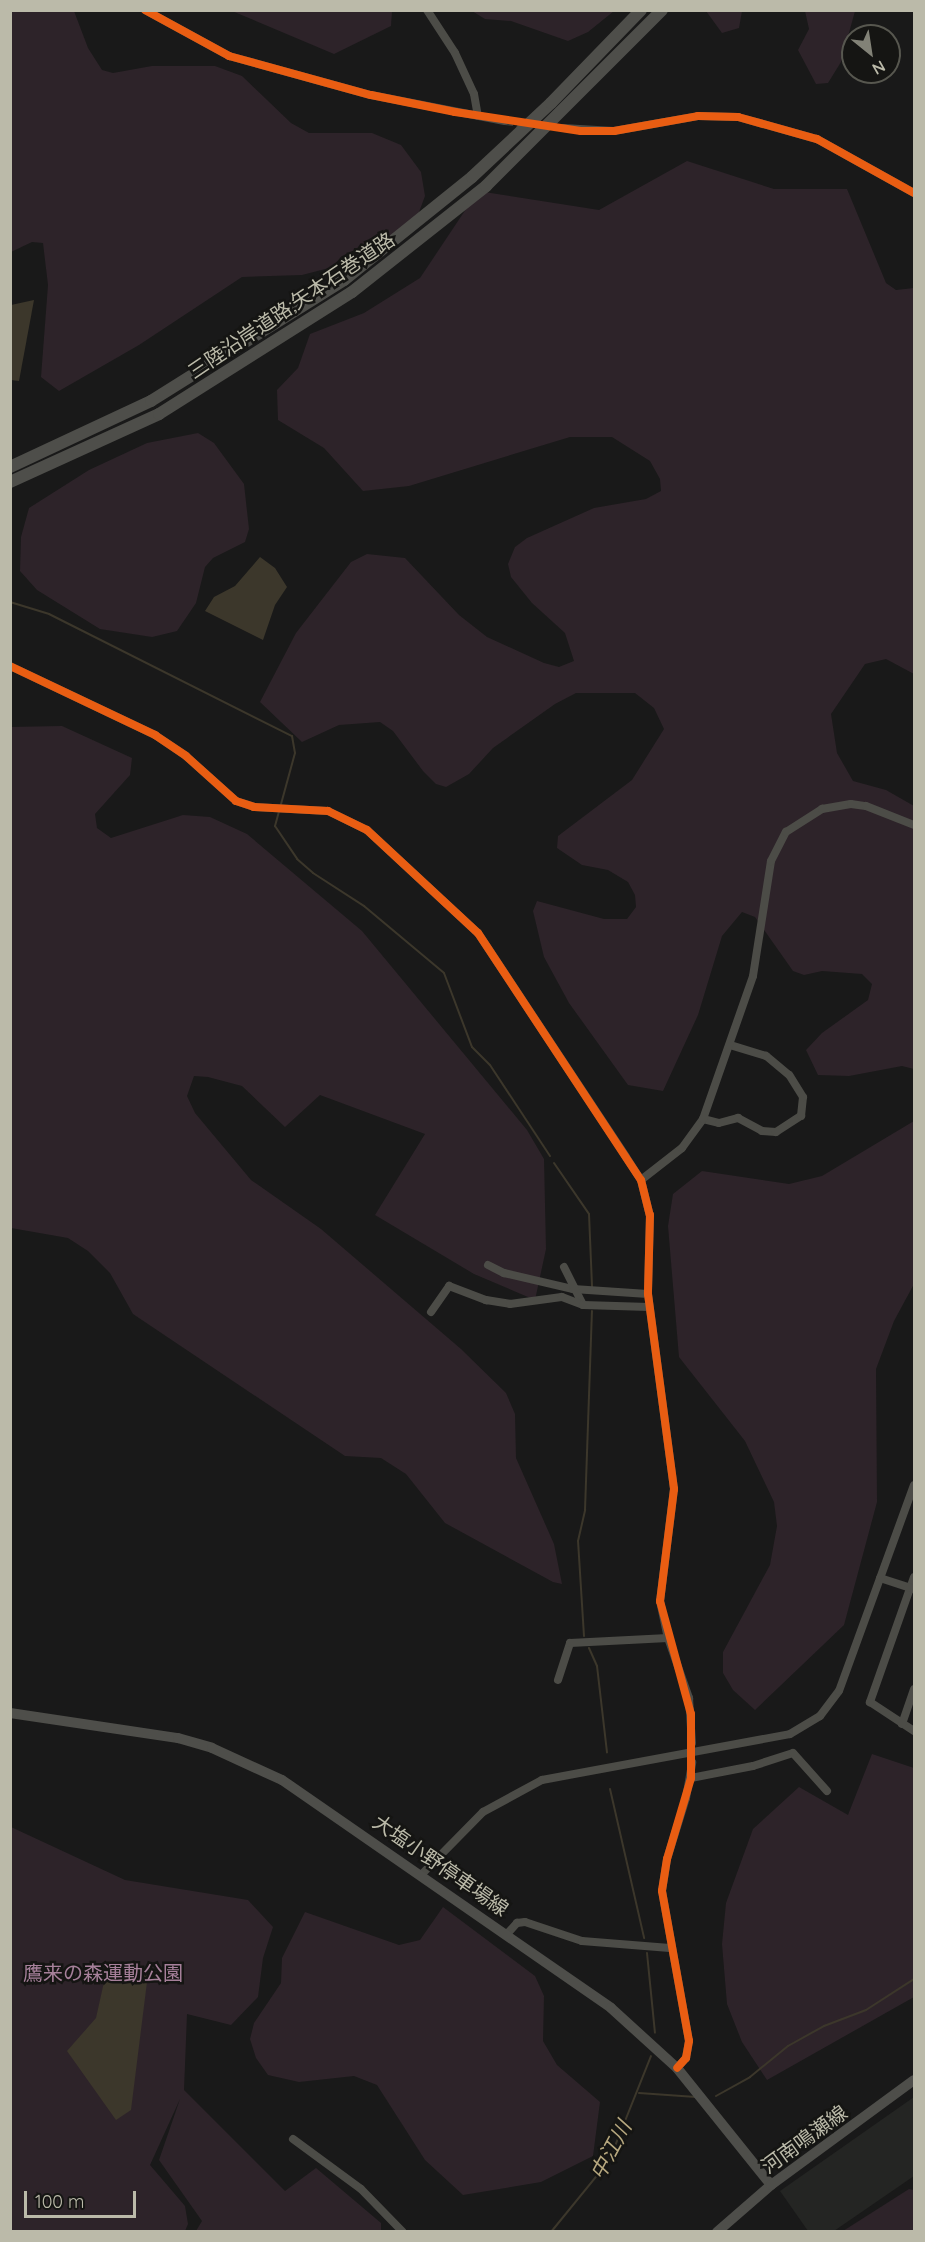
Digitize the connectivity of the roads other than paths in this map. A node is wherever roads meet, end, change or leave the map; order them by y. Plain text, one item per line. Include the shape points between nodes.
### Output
1 (145, 10) edge
2 (427, 10) edge
3 (641, 10) edge
4 (662, 10) edge
5 (478, 116) junction
6 (506, 121) tunnel mouth
7 (563, 128) dead end
8 (915, 193) edge
9 (10, 467) edge
10 (10, 482) edge
11 (10, 666) edge
12 (915, 825) edge
13 (730, 1045) junction
14 (703, 1119) junction
15 (641, 1180) junction
16 (488, 1265) dead end
17 (564, 1268) dead end
18 (577, 1289) junction
19 (648, 1294) junction
20 (583, 1305) junction
21 (649, 1307) junction
22 (431, 1312) dead end
23 (915, 1485) edge
24 (912, 1501) edge
25 (915, 1577) edge
26 (880, 1578) junction
27 (913, 1589) edge
28 (668, 1638) junction
29 (558, 1680) dead end
30 (915, 1689) edge
31 (10, 1713) edge
32 (902, 1724) junction
33 (915, 1731) edge
34 (692, 1743) dead end
35 (692, 1763) dead end
36 (691, 1778) junction
37 (827, 1791) dead end
38 (422, 1874) junction
39 (507, 1934) junction
40 (670, 1948) junction
41 (677, 2068) junction
42 (915, 2080) edge
43 (293, 2139) dead end
44 (771, 2185) junction
45 (403, 2232) edge
46 (717, 2232) edge

1 - 5 street via 229,56 371,95
2 - 5 street via 455,53 474,94
3 - 9 highway, 三陸沿岸道路;矢本石巻道路 via 472,177 344,280 202,372
4 - 10 highway, 三陸沿岸道路;矢本石巻道路 via 486,186 352,292 220,379 159,414
5 - 6 street
7 - 8 street via 614,131 698,116 738,117 817,139
11 - 15 street via 155,735 186,756 236,801 254,807 328,811 367,830 478,933
12 - 13 street via 851,804 822,809 786,832 771,861 760,944
13 - 14 street
13 - 14 street via 766,1056 789,1075 803,1097 801,1116 776,1132 762,1131 738,1118 719,1123
14 - 15 street via 682,1148
15 - 19 street via 650,1215
16 - 18 street via 504,1273
17 - 18 street
18 - 19 street
18 - 20 street
19 - 21 street
20 - 21 street
20 - 22 street via 562,1297 510,1304 449,1286
21 - 28 street via 674,1489 661,1583
23 - 24 street
24 - 26 street
25 - 27 street
26 - 27 street
26 - 38 street via 839,1691 820,1716 807,1725 772,1738 542,1780 483,1812
27 - 32 street via 870,1702
28 - 29 street via 570,1643
28 - 34 street via 689,1698
30 - 32 street
31 - 38 main road, 大塩小野停車場線 via 148,1731 212,1748 282,1780
32 - 33 street
35 - 36 street
36 - 37 street via 794,1753
36 - 40 street via 663,1875
38 - 39 main road, 大塩小野停車場線
39 - 40 street via 517,1923 525,1922 582,1941
39 - 41 main road, 大塩小野停車場線 via 611,2008
40 - 41 street via 689,2041 686,2058
41 - 44 main road, 大塩小野停車場線
42 - 44 main road, 河南鳴瀬線
43 - 45 street via 361,2189
44 - 46 main road, 河南鳴瀬線

